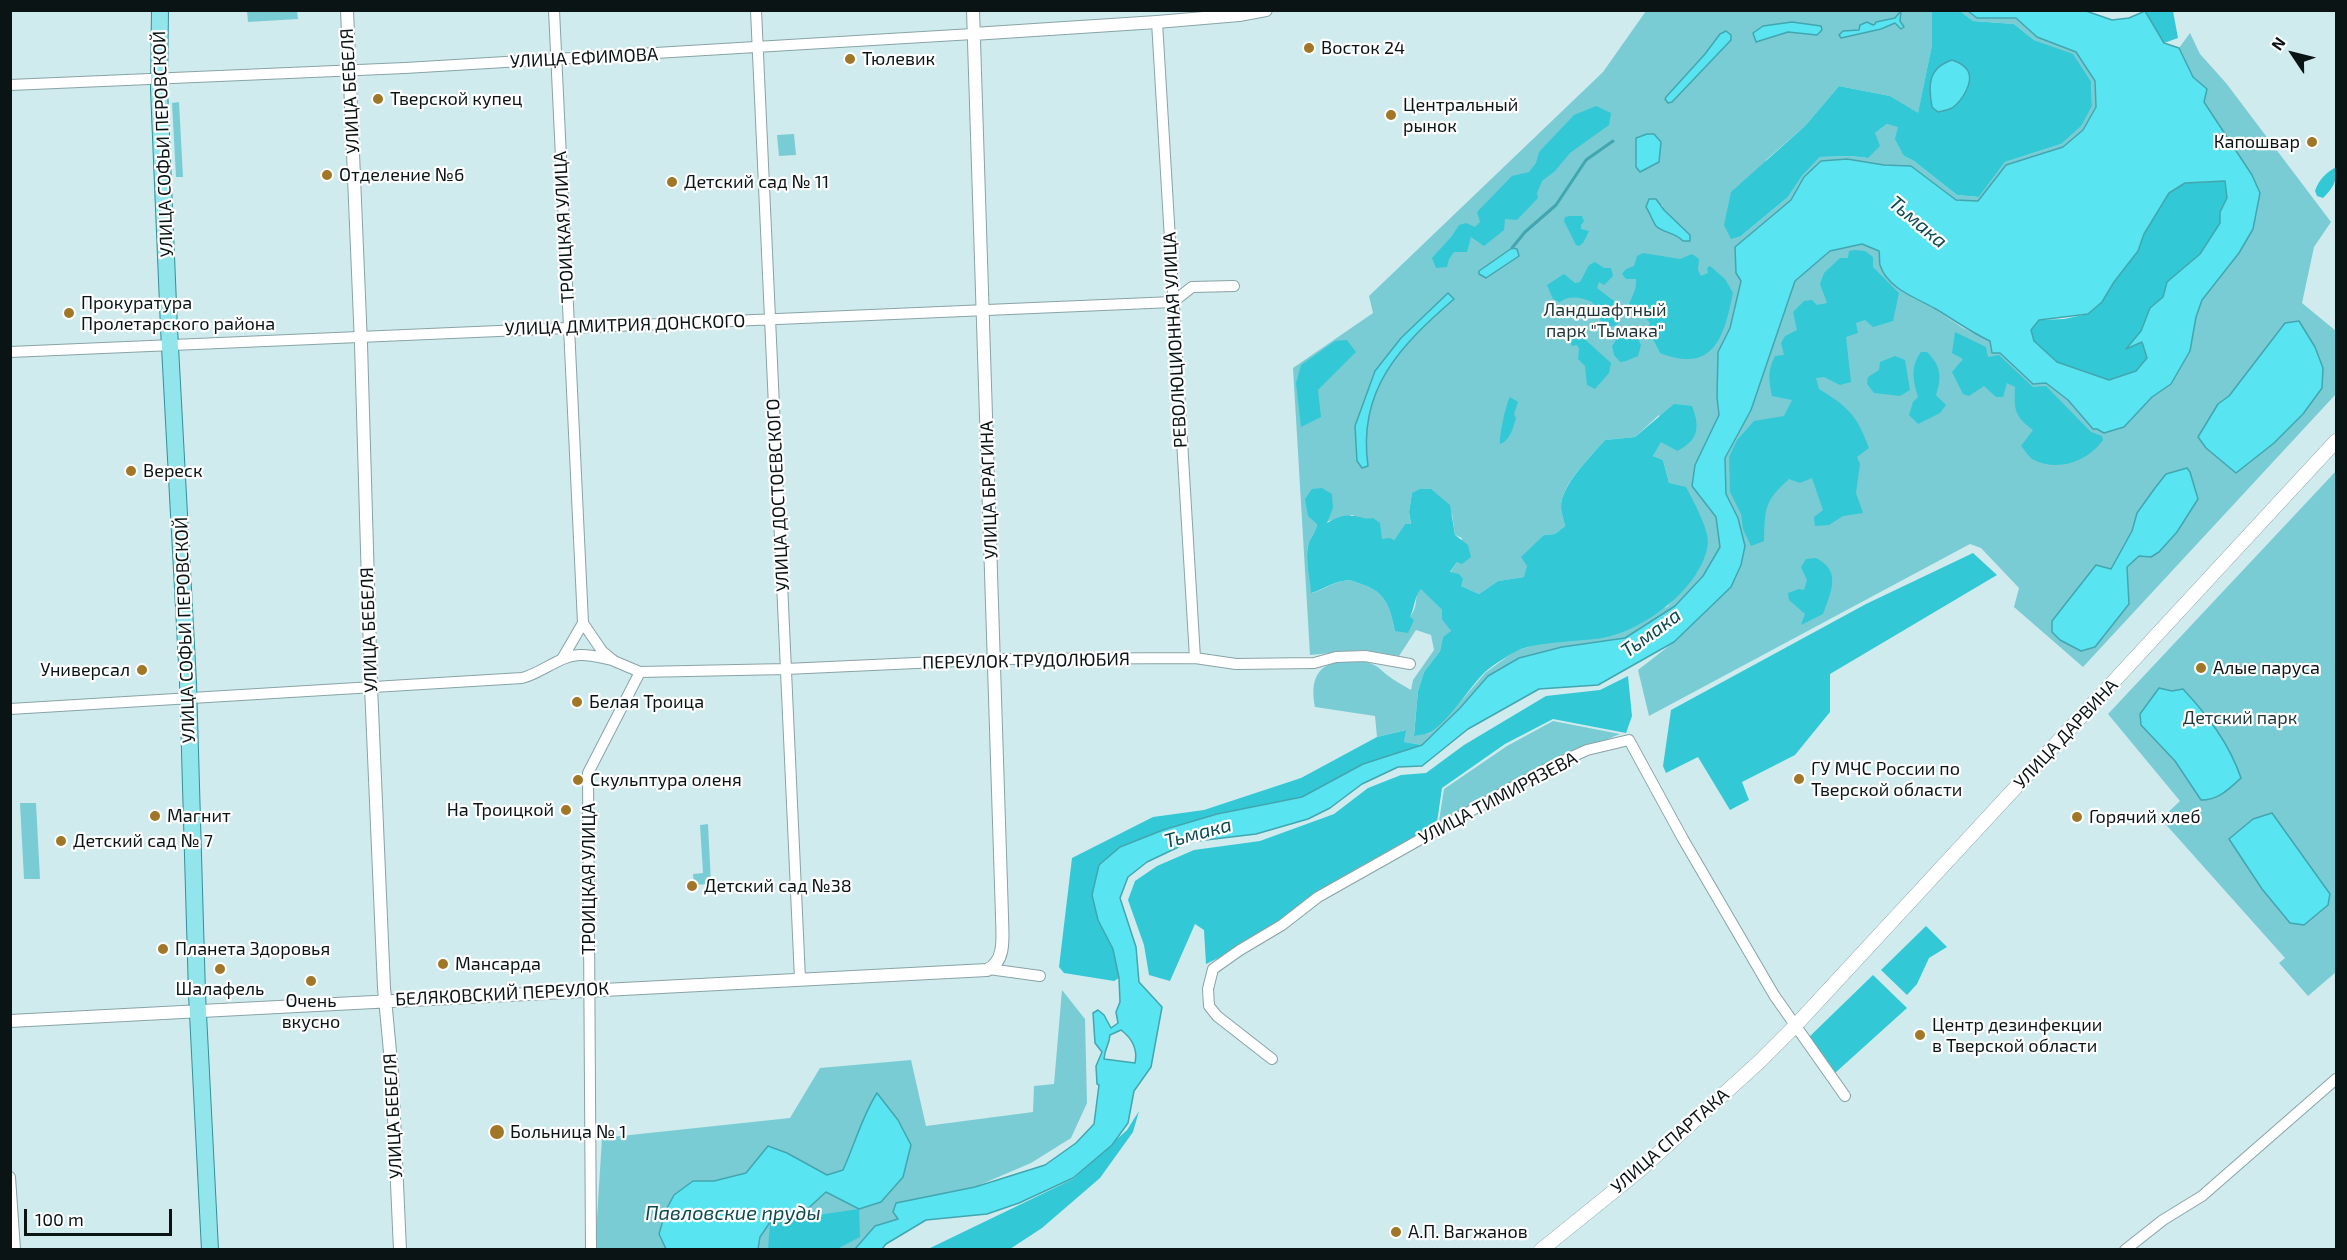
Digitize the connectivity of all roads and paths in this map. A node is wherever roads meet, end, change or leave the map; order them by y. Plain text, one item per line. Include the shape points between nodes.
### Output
1 (151, 10) edge
2 (160, 10) edge
3 (347, 10) edge
4 (554, 10) edge
5 (756, 10) edge
6 (972, 10) edge
7 (1266, 10) edge
8 (1156, 22) junction
9 (973, 34) junction
10 (757, 48) junction
11 (555, 59) junction
12 (350, 71) junction
13 (155, 80) junction
14 (10, 85) edge
15 (1234, 286) dead end
16 (1173, 302) junction
17 (982, 310) junction
18 (770, 319) junction
19 (569, 328) junction
20 (361, 337) junction
21 (166, 346) junction
22 (10, 352) edge
23 (2337, 441) edge
24 (583, 623) junction
25 (1195, 658) junction
26 (562, 659) junction
27 (994, 660) junction
28 (614, 661) junction
29 (1410, 664) dead end
30 (786, 669) junction
31 (640, 672) junction
32 (370, 686) junction
33 (184, 700) junction
34 (10, 709) edge
35 (991, 968) junction
36 (1040, 976) dead end
37 (800, 979) junction
38 (589, 990) junction
39 (385, 1000) junction
40 (193, 1011) junction
41 (10, 1021) edge
42 (1795, 1026) junction
43 (1272, 1059) dead end
44 (2337, 1078) edge
45 (1845, 1096) dead end
46 (10, 1177) edge
47 (1549, 1247) edge
48 (15, 1250) edge
49 (199, 1250) edge
50 (210, 1250) edge
51 (400, 1250) edge
52 (591, 1250) edge
53 (2125, 1250) edge

1 - 13 main road, УЛИЦА СОФЬИ ПЕРОВСКОЙ
2 - 13 main road, УЛИЦА СОФЬИ ПЕРОВСКОЙ
3 - 12 street, УЛИЦА БЕБЕЛЯ
4 - 11 street, ТРОИЦКАЯ УЛИЦА
5 - 10 street, УЛИЦА ДОСТОЕВСКОГО
6 - 9 street, УЛИЦА БРАГИНА
7 - 8 street, УЛИЦА ЕФИМОВА
8 - 9 street, УЛИЦА ЕФИМОВА
8 - 16 street, РЕВОЛЮЦИОННАЯ УЛИЦА
9 - 10 street, УЛИЦА ЕФИМОВА
9 - 17 street, УЛИЦА БРАГИНА
10 - 11 street, УЛИЦА ЕФИМОВА
10 - 18 street, УЛИЦА ДОСТОЕВСКОГО
11 - 12 street, УЛИЦА ЕФИМОВА
11 - 19 street, ТРОИЦКАЯ УЛИЦА
12 - 13 street, УЛИЦА ЕФИМОВА
12 - 20 street, УЛИЦА БЕБЕЛЯ
13 - 14 street, УЛИЦА ЕФИМОВА
13 - 21 main road, УЛИЦА СОФЬИ ПЕРОВСКОЙ
15 - 16 street, УЛИЦА ДМИТРИЯ ДОНСКОГО via 1192,287
16 - 17 street, УЛИЦА ДМИТРИЯ ДОНСКОГО
16 - 25 street, РЕВОЛЮЦИОННАЯ УЛИЦА
17 - 18 street, УЛИЦА ДМИТРИЯ ДОНСКОГО
17 - 27 street, УЛИЦА БРАГИНА
18 - 19 street, УЛИЦА ДМИТРИЯ ДОНСКОГО
18 - 30 street, УЛИЦА ДОСТОЕВСКОГО
19 - 20 street, УЛИЦА ДМИТРИЯ ДОНСКОГО
19 - 24 street, ТРОИЦКАЯ УЛИЦА
20 - 21 street, УЛИЦА ДМИТРИЯ ДОНСКОГО
20 - 32 street, УЛИЦА БЕБЕЛЯ
21 - 22 street, УЛИЦА ДМИТРИЯ ДОНСКОГО
21 - 33 main road, УЛИЦА СОФЬИ ПЕРОВСКОЙ
23 - 42 main road, УЛИЦА ДАРВИНА
24 - 26 street
24 - 28 street via 596,645
25 - 27 street, ПЕРЕУЛОК ТРУДОЛЮБИЯ
25 - 29 street, ПЕРЕУЛОК ТРУДОЛЮБИЯ via 1236,664 1314,663 1365,656
26 - 28 street via 580,655
26 - 32 street via 522,678
27 - 30 street, ПЕРЕУЛОК ТРУДОЛЮБИЯ
27 - 35 street, УЛИЦА БРАГИНА via 1002,947 1000,958
28 - 31 street
30 - 31 street, ПЕРЕУЛОК ТРУДОЛЮБИЯ
30 - 37 street, УЛИЦА ДОСТОЕВСКОГО
31 - 38 street, ТРОИЦКАЯ УЛИЦА via 588,772
32 - 33 street
32 - 39 street, УЛИЦА БЕБЕЛЯ
33 - 34 street
33 - 40 main road, УЛИЦА СОФЬИ ПЕРОВСКОЙ
35 - 36 street
35 - 37 street, БЕЛЯКОВСКИЙ ПЕРЕУЛОК
37 - 38 street, БЕЛЯКОВСКИЙ ПЕРЕУЛОК
38 - 39 street, БЕЛЯКОВСКИЙ ПЕРЕУЛОК
38 - 52 street, ТРОИЦКАЯ УЛИЦА
39 - 40 street, БЕЛЯКОВСКИЙ ПЕРЕУЛОК
39 - 51 street, УЛИЦА БЕБЕЛЯ
40 - 41 street, БЕЛЯКОВСКИЙ ПЕРЕУЛОК
40 - 49 main road, УЛИЦА СОФЬИ ПЕРОВСКОЙ
40 - 50 main road, УЛИЦА СОФЬИ ПЕРОВСКОЙ
42 - 43 street, УЛИЦА ТИМИРЯЗЕВА via 1629,740 1587,750 1515,786 1318,897 1213,969 1209,1006
42 - 45 street, УЛИЦА ТИМИРЯЗЕВА
42 - 47 main road, УЛИЦА СПАРТАКА via 1640,1170
44 - 53 street via 2202,1196
46 - 48 street

